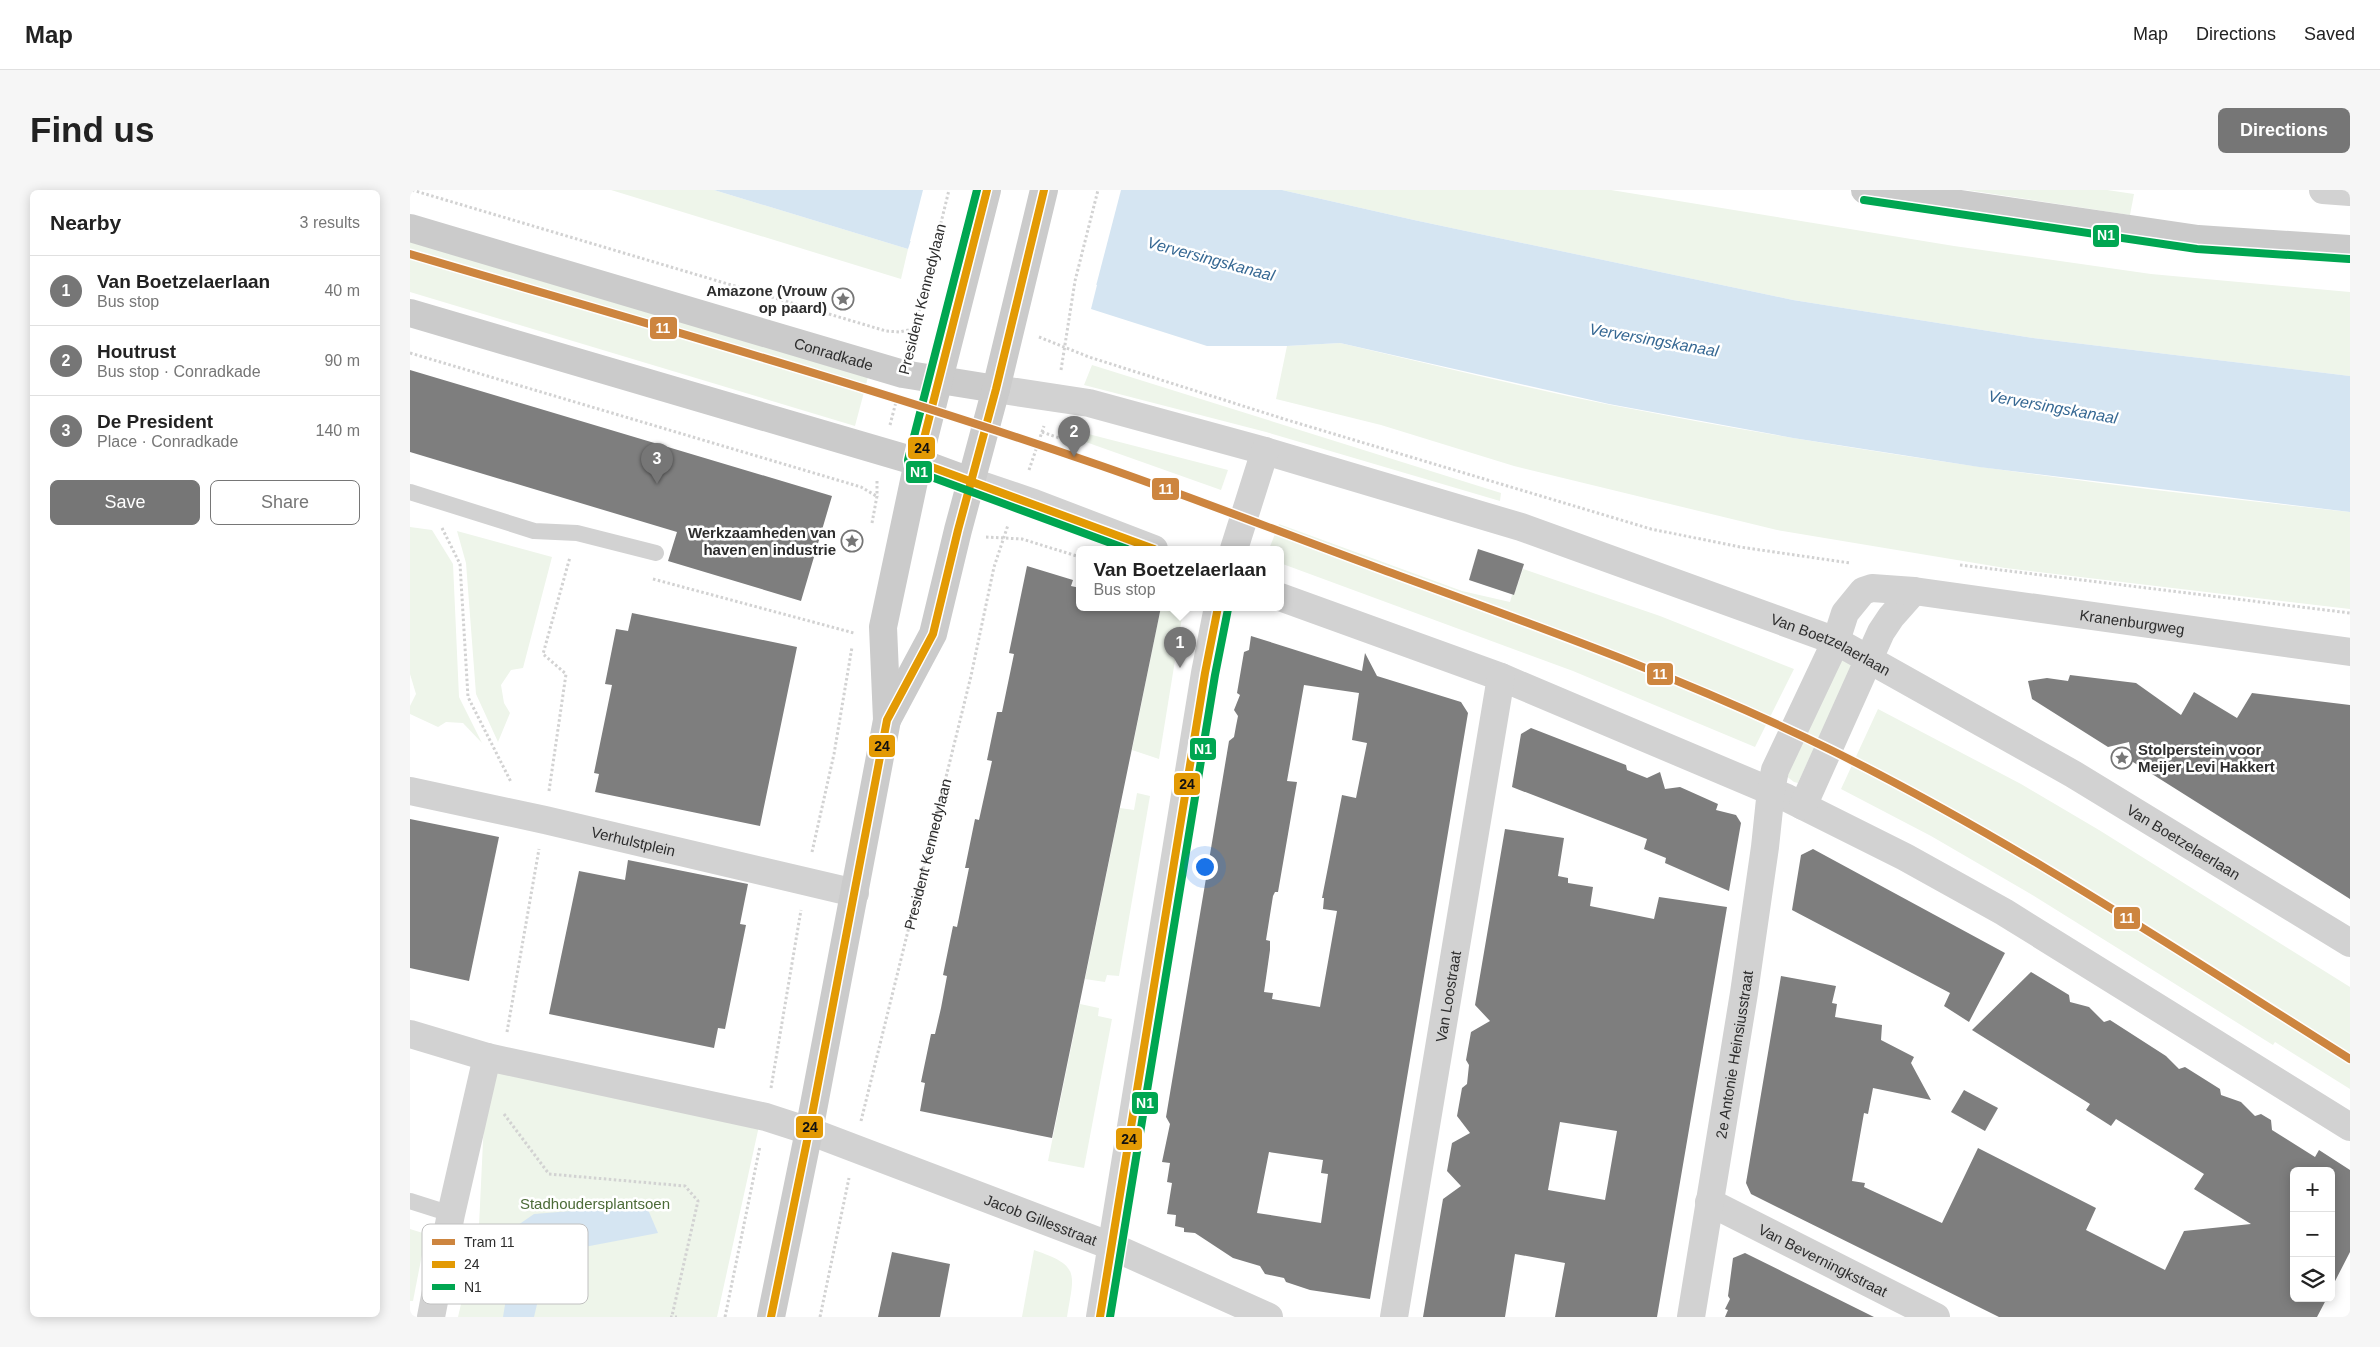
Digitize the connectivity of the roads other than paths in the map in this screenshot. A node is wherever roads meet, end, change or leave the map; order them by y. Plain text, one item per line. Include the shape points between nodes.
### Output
1 (987, 190) edge
2 (1044, 190) edge
3 (1865, 190) edge
4 (2323, 190) edge
5 (2350, 192) edge
6 (410, 228) edge
7 (2350, 249) edge
8 (410, 313) edge
9 (939, 381) junction
10 (996, 389) junction
11 (1265, 451) junction
12 (918, 462) junction
13 (972, 482) junction
14 (410, 492) edge
15 (1146, 546) edge
16 (1235, 546) edge
17 (656, 553) dead end
18 (1914, 591) junction
19 (1284, 597) edge
20 (1217, 611) edge
21 (1836, 641) junction
22 (2350, 652) edge
23 (1870, 659) junction
24 (1501, 677) junction
25 (887, 720) junction
26 (1771, 790) junction
27 (410, 791) edge
28 (1803, 806) junction
29 (855, 893) junction
30 (2350, 943) edge
31 (410, 1034) edge
32 (487, 1057) junction
33 (2350, 1128) edge
34 (809, 1131) junction
35 (410, 1201) edge
36 (1709, 1202) junction
37 (451, 1214) junction
38 (449, 1224) edge
39 (1111, 1246) junction
40 (434, 1304) edge
41 (431, 1317) edge
42 (771, 1317) edge
43 (1100, 1317) edge
44 (1269, 1317) edge
45 (1394, 1317) edge
46 (1691, 1317) edge
47 (1936, 1317) edge

1 - 9 main road
2 - 10 main road
3 - 7 main road via 2198,240
4 - 5 street
6 - 9 main road, Conradkade via 904,374
8 - 12 main road
9 - 10 main road, Conradkade
9 - 12 main road
10 - 11 street, Conradkade via 1089,404
10 - 13 main road
11 - 16 street
11 - 21 street, Van Boetzelaerlaan via 1548,534
12 - 13 main road
12 - 25 main road via 883,626
13 - 15 street
13 - 25 main road via 933,634
14 - 17 lane via 534,531 577,533
18 - 21 street, Kranenburgweg via 1872,588 1863,591 1846,613
18 - 22 street, Kranenburgweg
18 - 23 street via 1881,632
19 - 24 street
20 - 39 street
21 - 23 street, Van Boetzelaerlaan
21 - 26 street, Kranenburgweg via 1775,770
23 - 28 street
23 - 30 street, Van Boetzelaerlaan via 2072,774
24 - 26 street
24 - 45 street, Van Loostraat
25 - 29 main road
26 - 28 street
26 - 36 street, 2e Antonie Heinsiusstraat via 1760,886
27 - 29 street, Verhulstplein
28 - 33 street via 2004,912
29 - 34 main road
31 - 32 street
32 - 34 street via 766,1117
32 - 37 street
34 - 39 street, Jacob Gillesstraat
34 - 42 main road
35 - 37 lane
36 - 46 street, 2e Antonie Heinsiusstraat
36 - 47 street, Van Beverningkstraat
37 - 38 street
39 - 43 street
39 - 44 street, Jacob Gillesstraat
40 - 41 street

